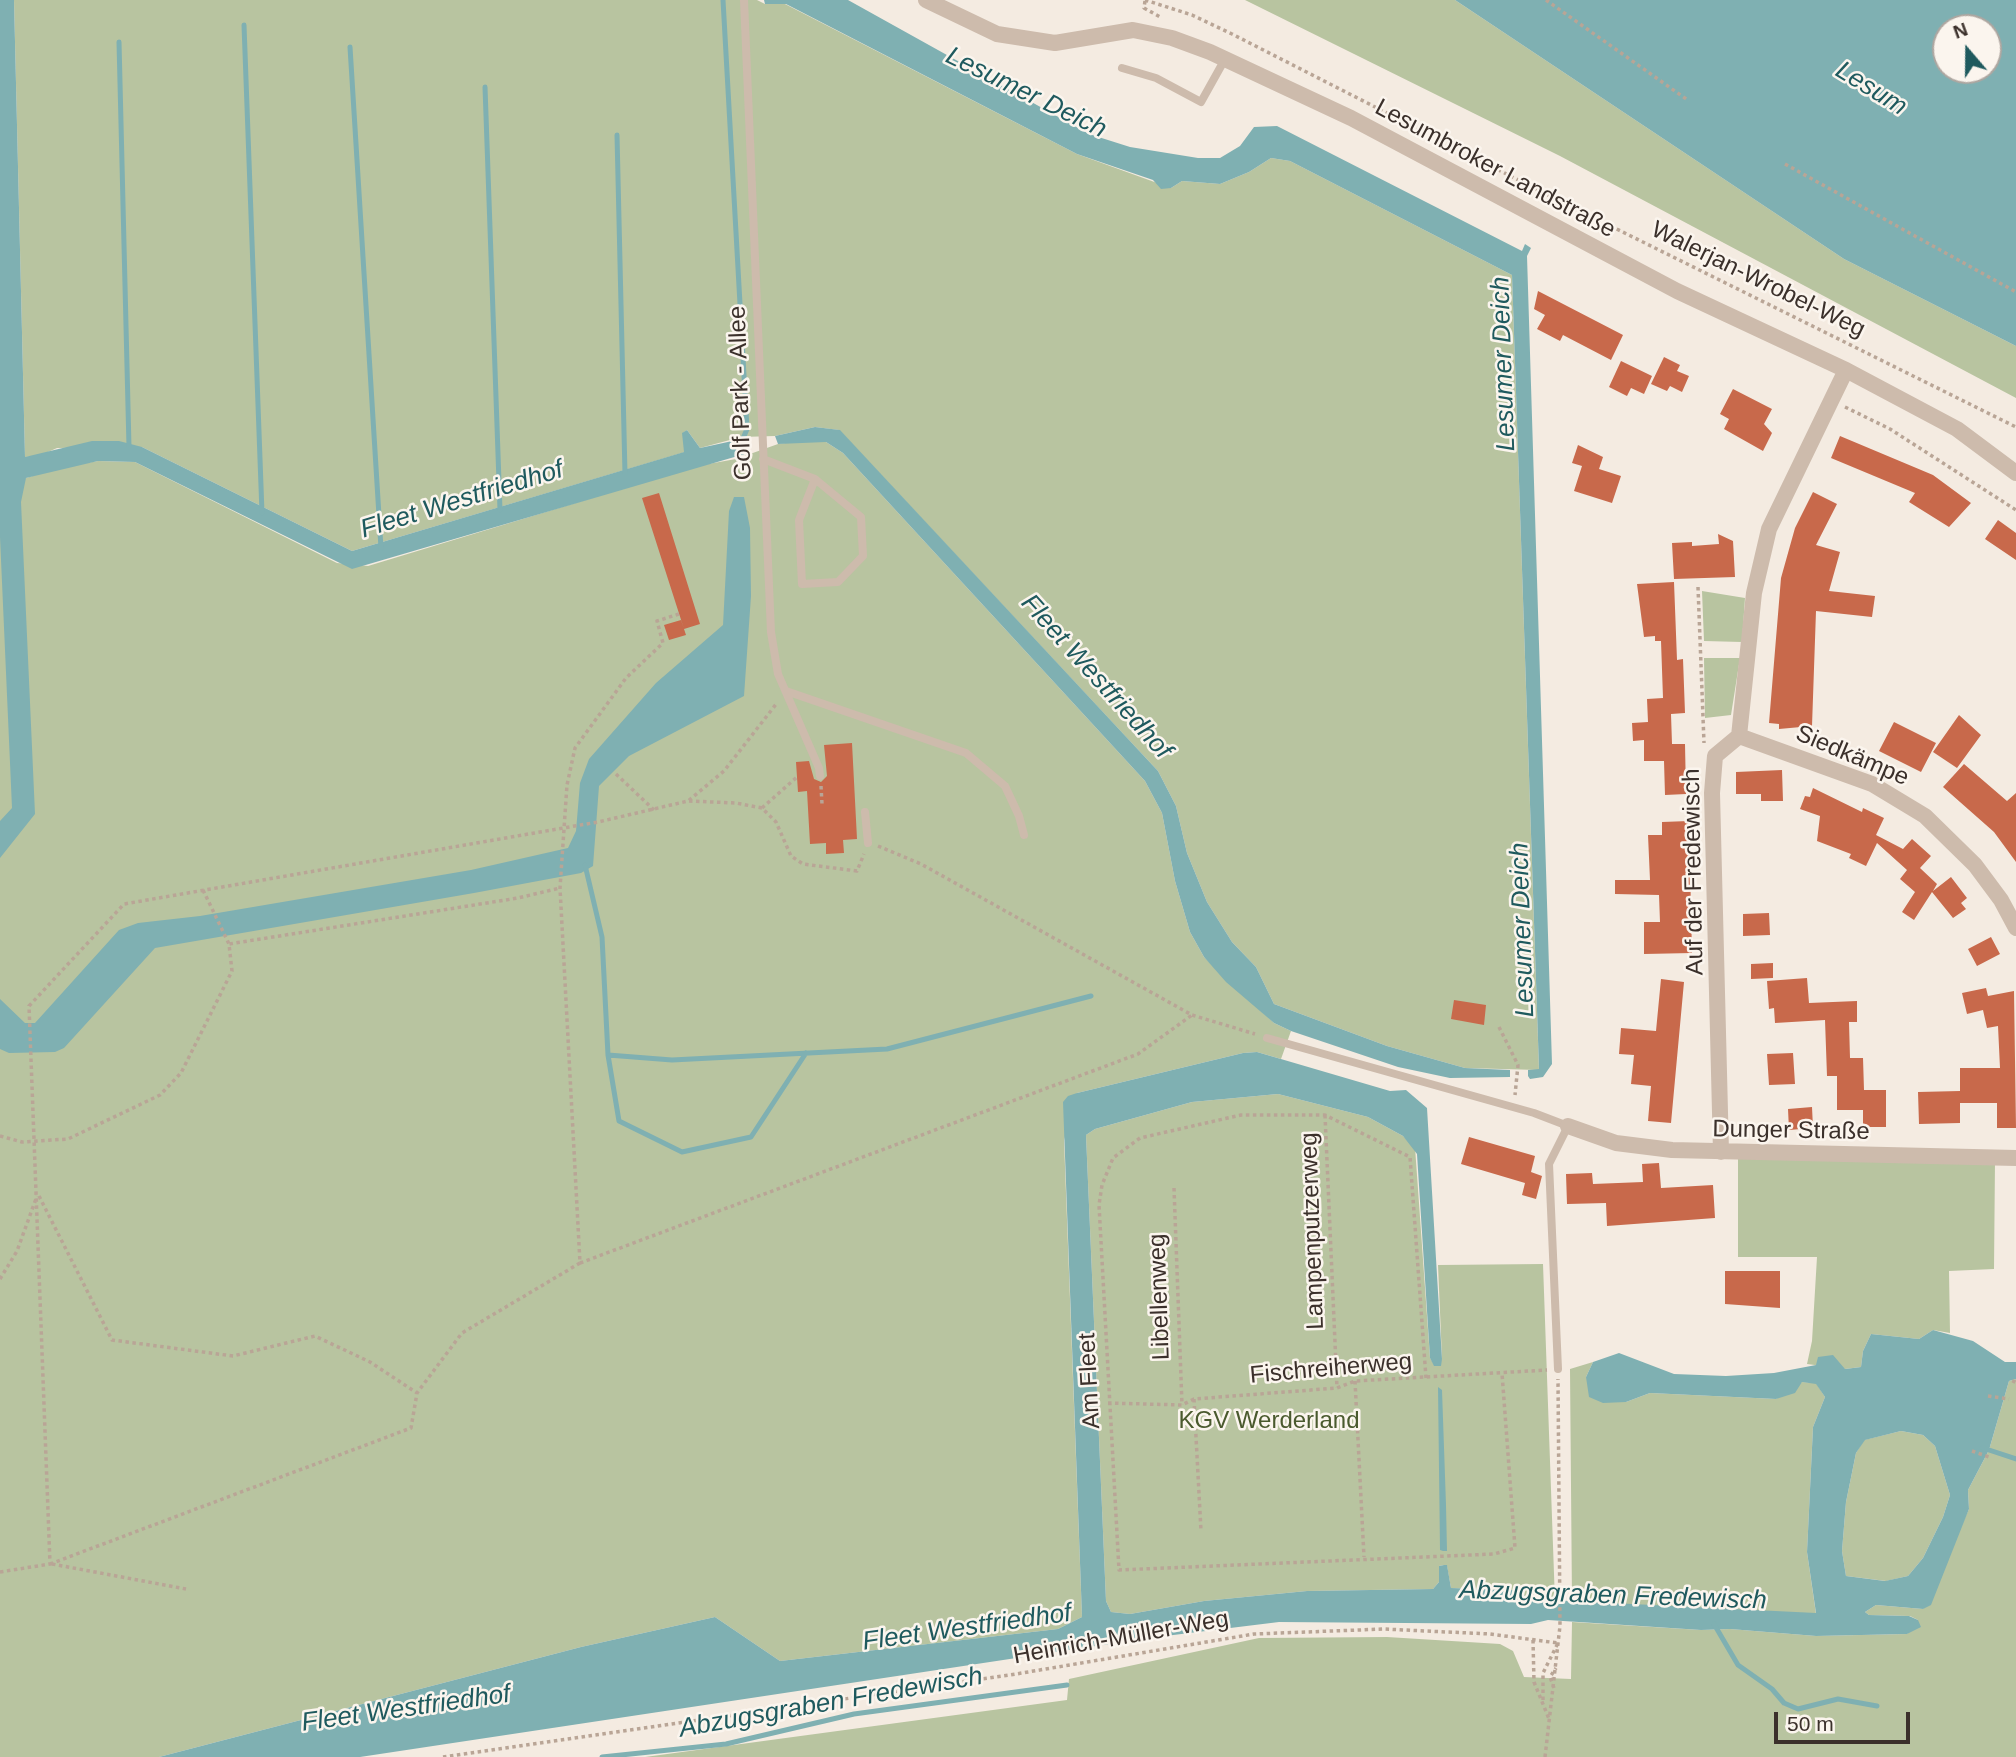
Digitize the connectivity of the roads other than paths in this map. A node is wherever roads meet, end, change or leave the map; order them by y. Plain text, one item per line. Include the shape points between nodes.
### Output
1 (744, 0) edge
2 (926, 0) edge
3 (1225, 60) junction
4 (1122, 68) dead end
5 (1846, 370) junction
6 (763, 459) junction
7 (2016, 473) edge
8 (815, 479) junction
9 (786, 691) junction
10 (1739, 736) junction
11 (820, 776) dead end
12 (865, 812) dead end
13 (1024, 835) dead end
14 (868, 843) road end
15 (2016, 928) edge
16 (1267, 1038) road end
17 (1568, 1126) junction
18 (1721, 1152) junction
19 (2016, 1158) edge
20 (1558, 1369) road end

1 - 6 lane, Golf Park - Allee
2 - 3 street, Lesumbroker Landstraße via 997,34 1055,43 1133,30 1172,38
3 - 4 lane via 1201,102 1156,78
3 - 5 street, Lesumbroker Landstraße via 1351,118 1677,291
5 - 7 street, Lesumbroker Landstraße via 1956,429
5 - 10 street via 1769,529 1754,593
6 - 8 lane
6 - 9 lane, Golf Park - Allee via 771,632 778,674
8 - 8 lane via 860,517 863,555 838,582 802,584 799,520
9 - 11 lane, Golf Park - Allee
9 - 13 lane via 966,753 1004,786
10 - 15 street, Siedkämpe via 1851,775 1908,805 1941,829 1975,865
10 - 18 street, Auf der Fredewisch via 1715,757 1712,793
12 - 14 lane
16 - 17 lane
17 - 18 street, Dunger Straße via 1616,1143
17 - 20 lane via 1549,1164
18 - 19 street, Dunger Straße

